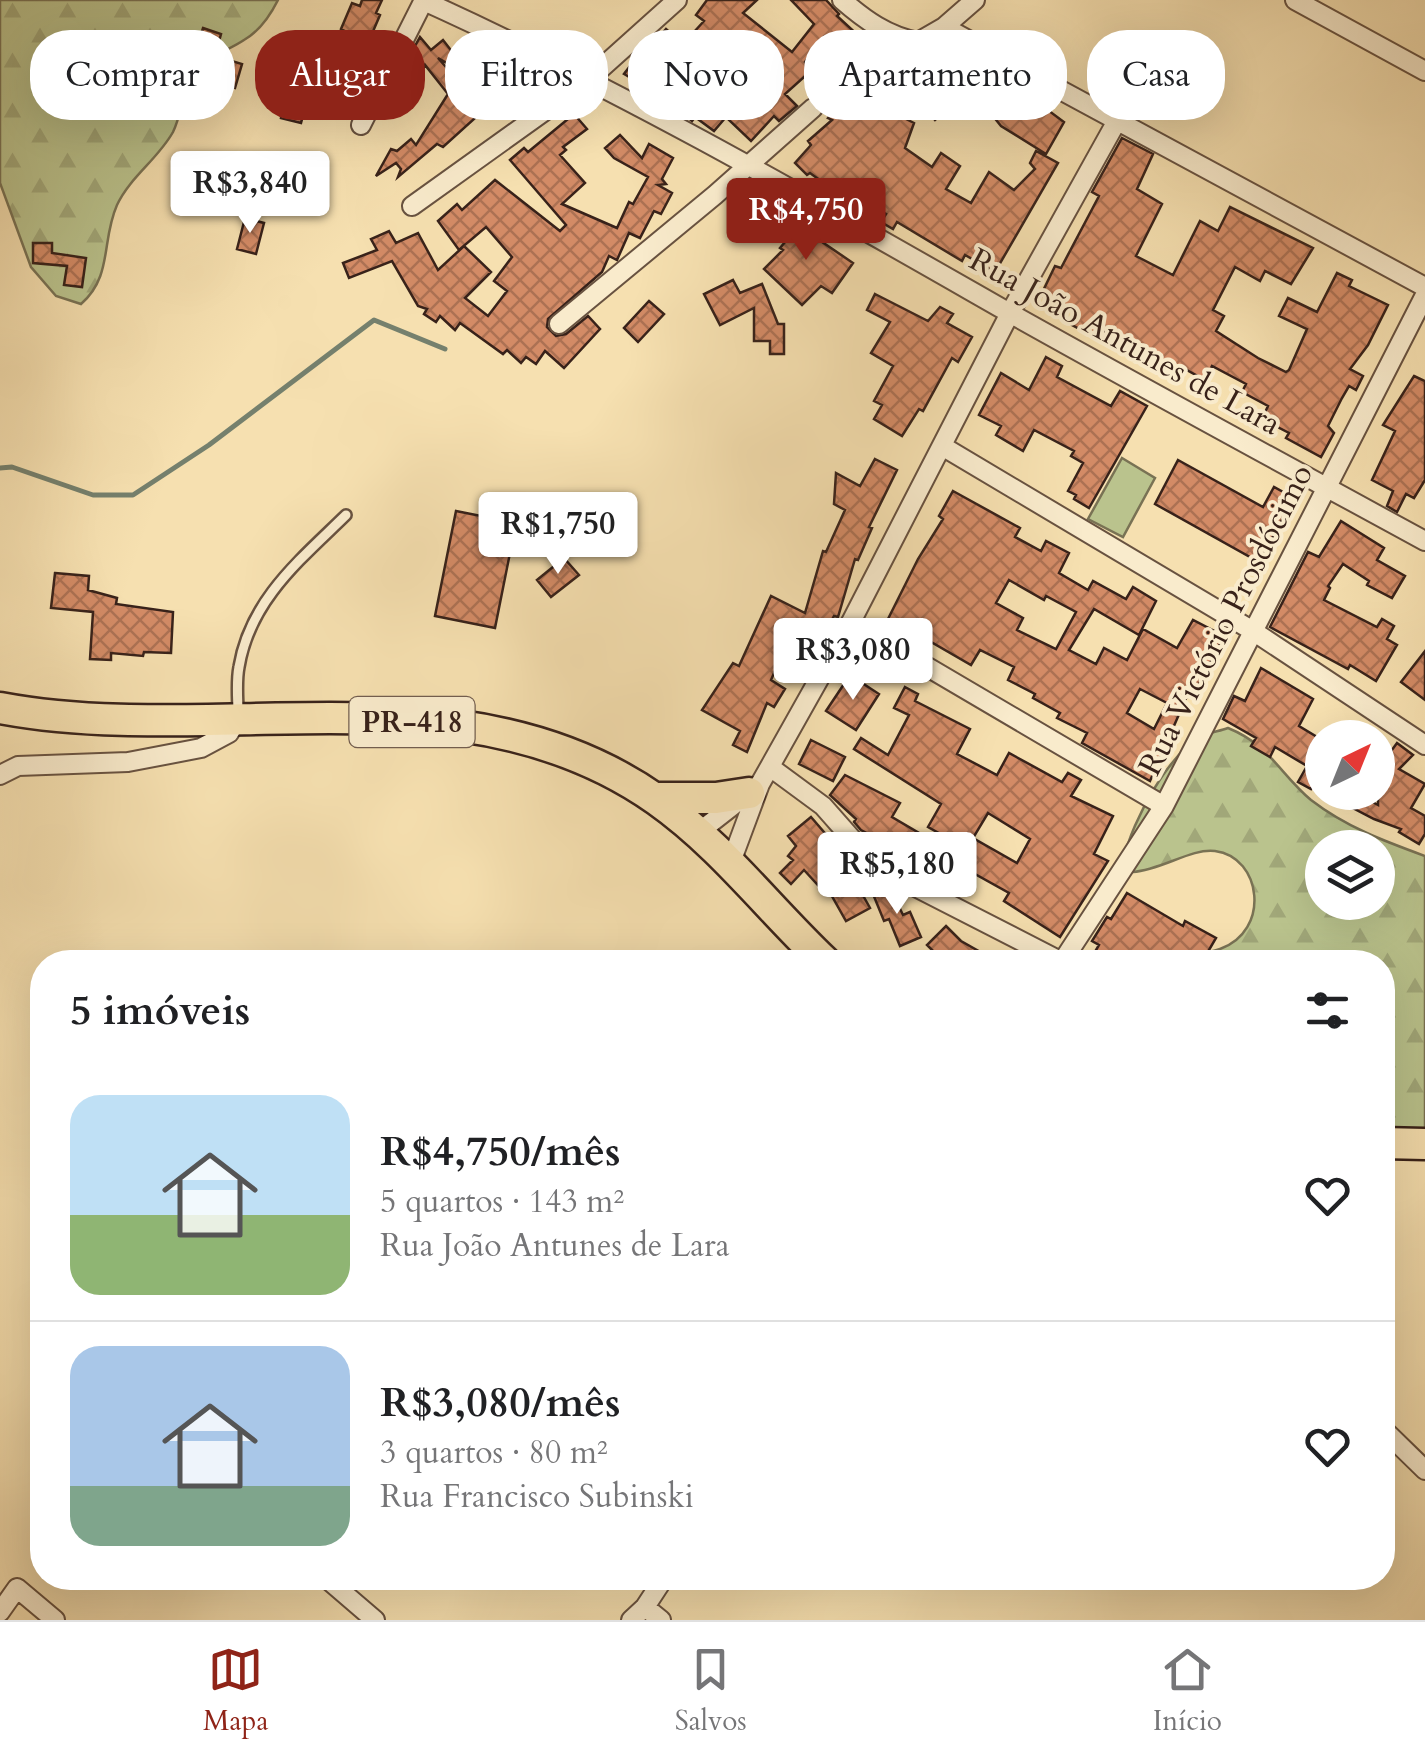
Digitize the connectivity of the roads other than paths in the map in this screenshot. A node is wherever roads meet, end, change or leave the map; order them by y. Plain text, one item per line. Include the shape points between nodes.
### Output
1 (424, 0) edge
2 (678, 0) edge
3 (842, 0) edge
4 (975, 0) edge
5 (1295, 0) edge
6 (944, 27) junction
7 (488, 30) edge
8 (608, 62) edge
9 (1425, 71) edge
10 (608, 90) edge
11 (1087, 103) edge
12 (804, 116) edge
13 (532, 120) edge
14 (1117, 120) edge
15 (1120, 120) edge
16 (361, 125) dead end
17 (749, 164) junction
18 (412, 206) dead end
19 (1425, 287) edge
20 (1425, 295) edge
21 (1010, 313) junction
22 (559, 324) dead end
23 (942, 446) junction
24 (1328, 488) junction
25 (346, 515) dead end
26 (1425, 541) edge
27 (851, 622) junction
28 (1253, 630) junction
29 (0, 708) edge
30 (238, 718) junction
31 (1425, 745) edge
32 (770, 767) junction
33 (0, 776) edge
34 (754, 788) junction
35 (654, 798) junction
36 (1164, 806) junction
37 (699, 832) junction
38 (731, 862) junction
39 (814, 950) edge
40 (1039, 950) edge
41 (1070, 950) edge
42 (1395, 1143) edge
43 (1425, 1144) edge
44 (1395, 1441) edge
45 (1425, 1470) edge
46 (340, 1590) edge
47 (655, 1590) edge
48 (0, 1612) edge
49 (638, 1614) edge
50 (55, 1620) edge
51 (374, 1620) edge
52 (661, 1620) edge

1 - 7 street, Rua João Antunes de Lara
1 - 16 street
2 - 8 street
3 - 6 street via 898,38 918,42
4 - 6 street
5 - 9 street
6 - 11 street
10 - 17 street, Rua João Antunes de Lara
12 - 17 street
13 - 18 street
14 - 21 street
15 - 19 street
17 - 21 street, Rua João Antunes de Lara
17 - 22 street
20 - 24 street, Rua Victório Prosdócimo
21 - 23 street
21 - 24 street, Rua João Antunes de Lara
23 - 27 street
23 - 28 street
24 - 26 street, Rua João Antunes de Lara
24 - 28 street, Rua Victório Prosdócimo
25 - 30 lane via 274,584 250,627 238,668
27 - 32 street
27 - 36 street
28 - 31 street
28 - 36 street, Rua Victório Prosdócimo
29 - 30 highway, PR-418 via 91,718
30 - 33 street via 229,733 201,748 99,765 18,766
30 - 35 highway, PR-418 via 392,720 512,733 582,756
32 - 34 street
32 - 40 street via 822,806 894,876
34 - 35 highway via 716,798
34 - 37 street
34 - 38 street
35 - 37 highway, PR-418
36 - 41 street, Rua Victório Prosdócimo
37 - 38 highway, PR-418
38 - 39 highway, PR-418
42 - 43 highway
44 - 45 street
46 - 51 street
47 - 49 street
48 - 50 street via 17,1588
49 - 52 street

